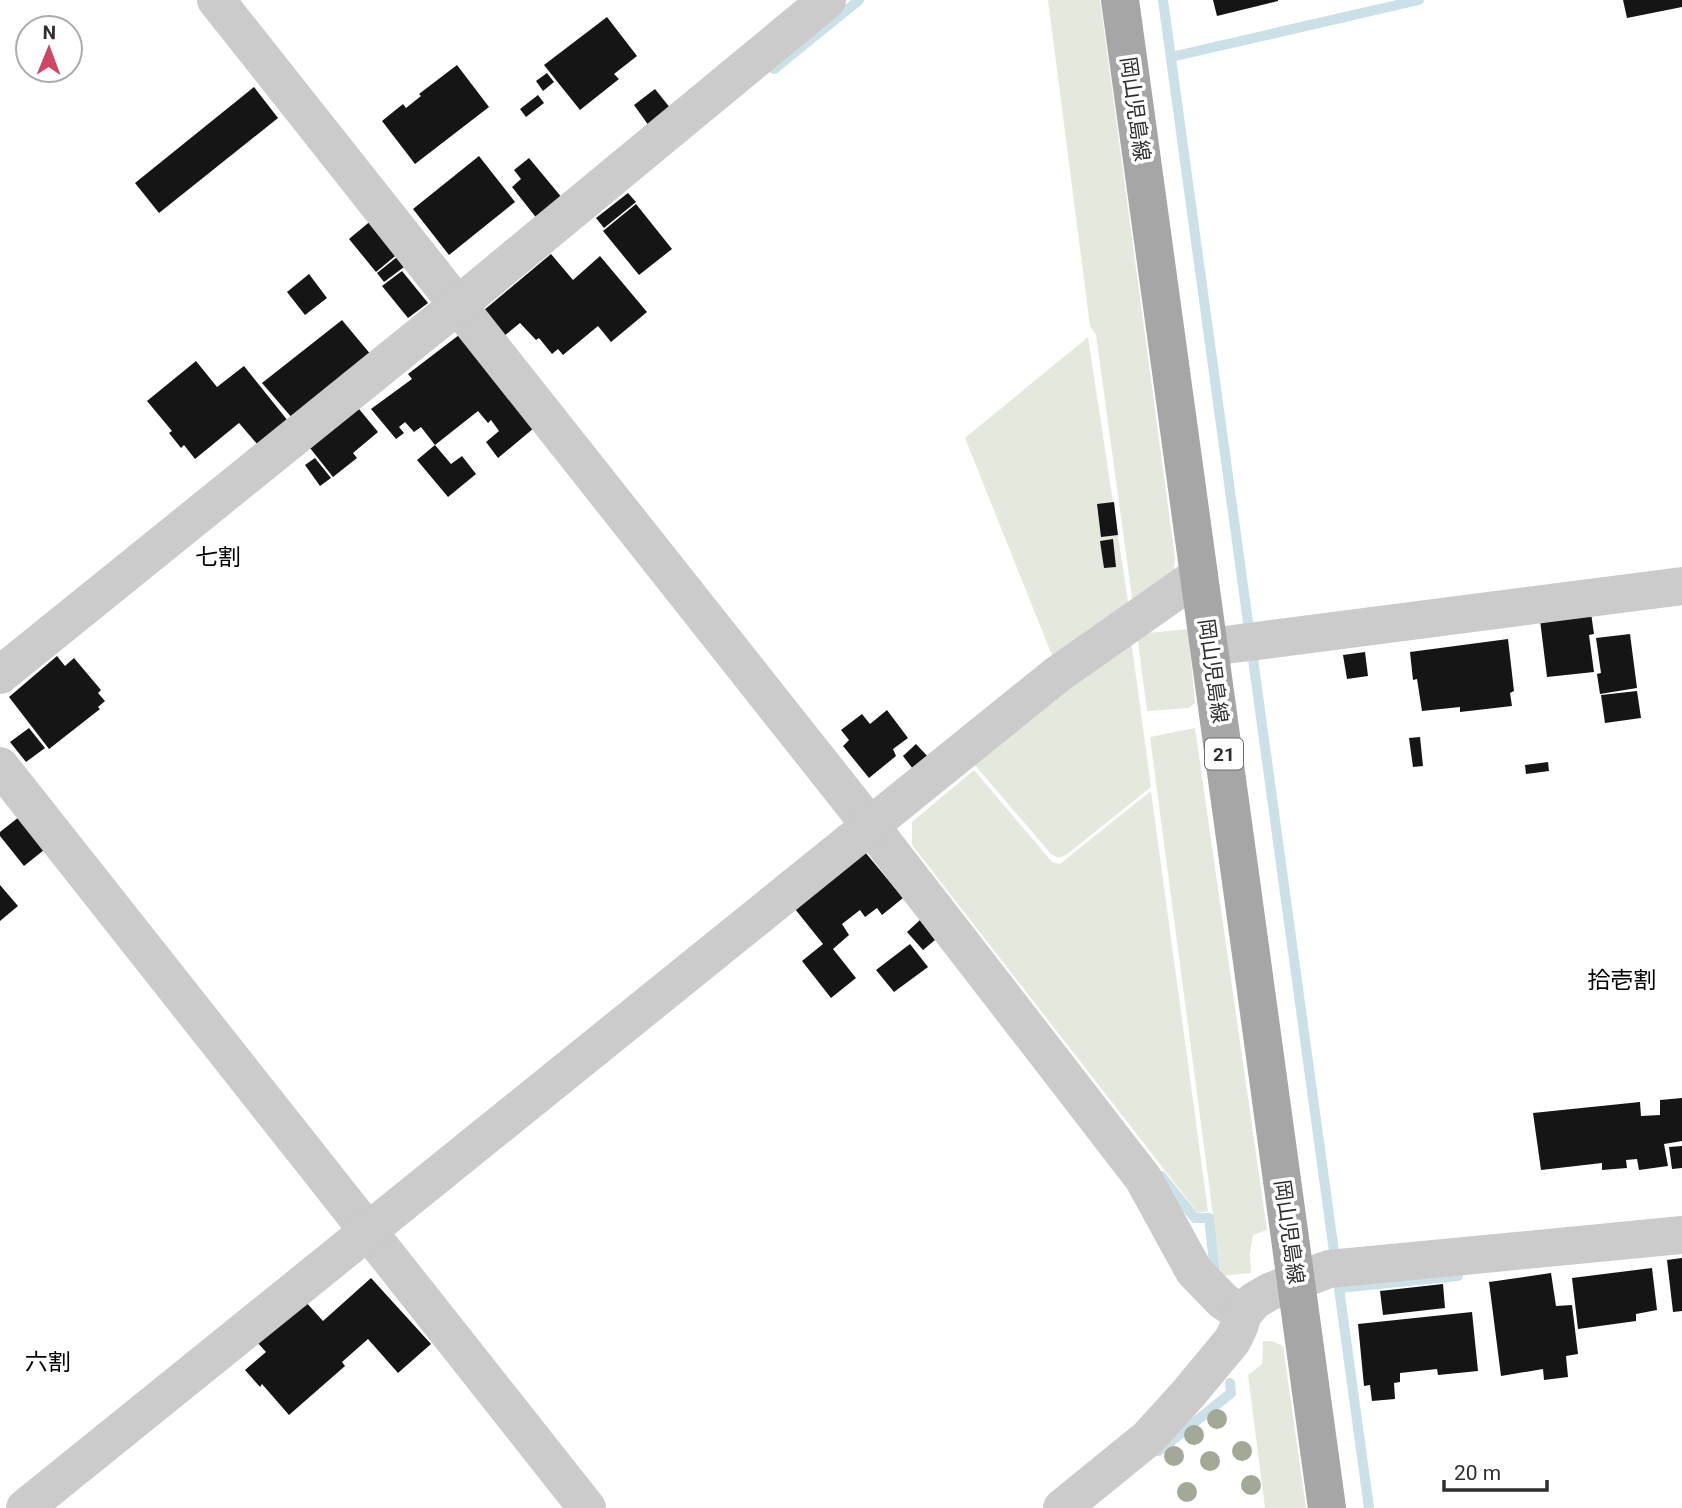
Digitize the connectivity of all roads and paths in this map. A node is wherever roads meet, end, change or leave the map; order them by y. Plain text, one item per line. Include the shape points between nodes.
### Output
1 (216, 0) edge
2 (827, 0) edge
3 (1120, 0) edge
4 (465, 307) junction
5 (1199, 575) junction
6 (1682, 586) edge
7 (1236, 644) junction
8 (0, 675) edge
9 (0, 766) edge
10 (875, 831) junction
11 (376, 1226) junction
12 (1682, 1235) edge
13 (1324, 1272) junction
14 (1243, 1314) junction
15 (25, 1508) edge
16 (587, 1508) edge
17 (1062, 1508) edge
18 (1327, 1508) edge

1 - 4 street
2 - 4 street
3 - 5 main road, 岡山児島線 / 21
4 - 8 street
4 - 10 street
5 - 7 main road, 岡山児島線 / 21
5 - 10 street via 1058,674
6 - 7 street
7 - 13 main road, 岡山児島線 / 21
9 - 11 street
10 - 11 street
10 - 14 street via 1143,1178 1194,1271
11 - 15 street
11 - 16 street
12 - 13 street
13 - 14 street via 1269,1292
13 - 18 main road, 岡山児島線 / 21
14 - 17 street via 1232,1341 1156,1429

